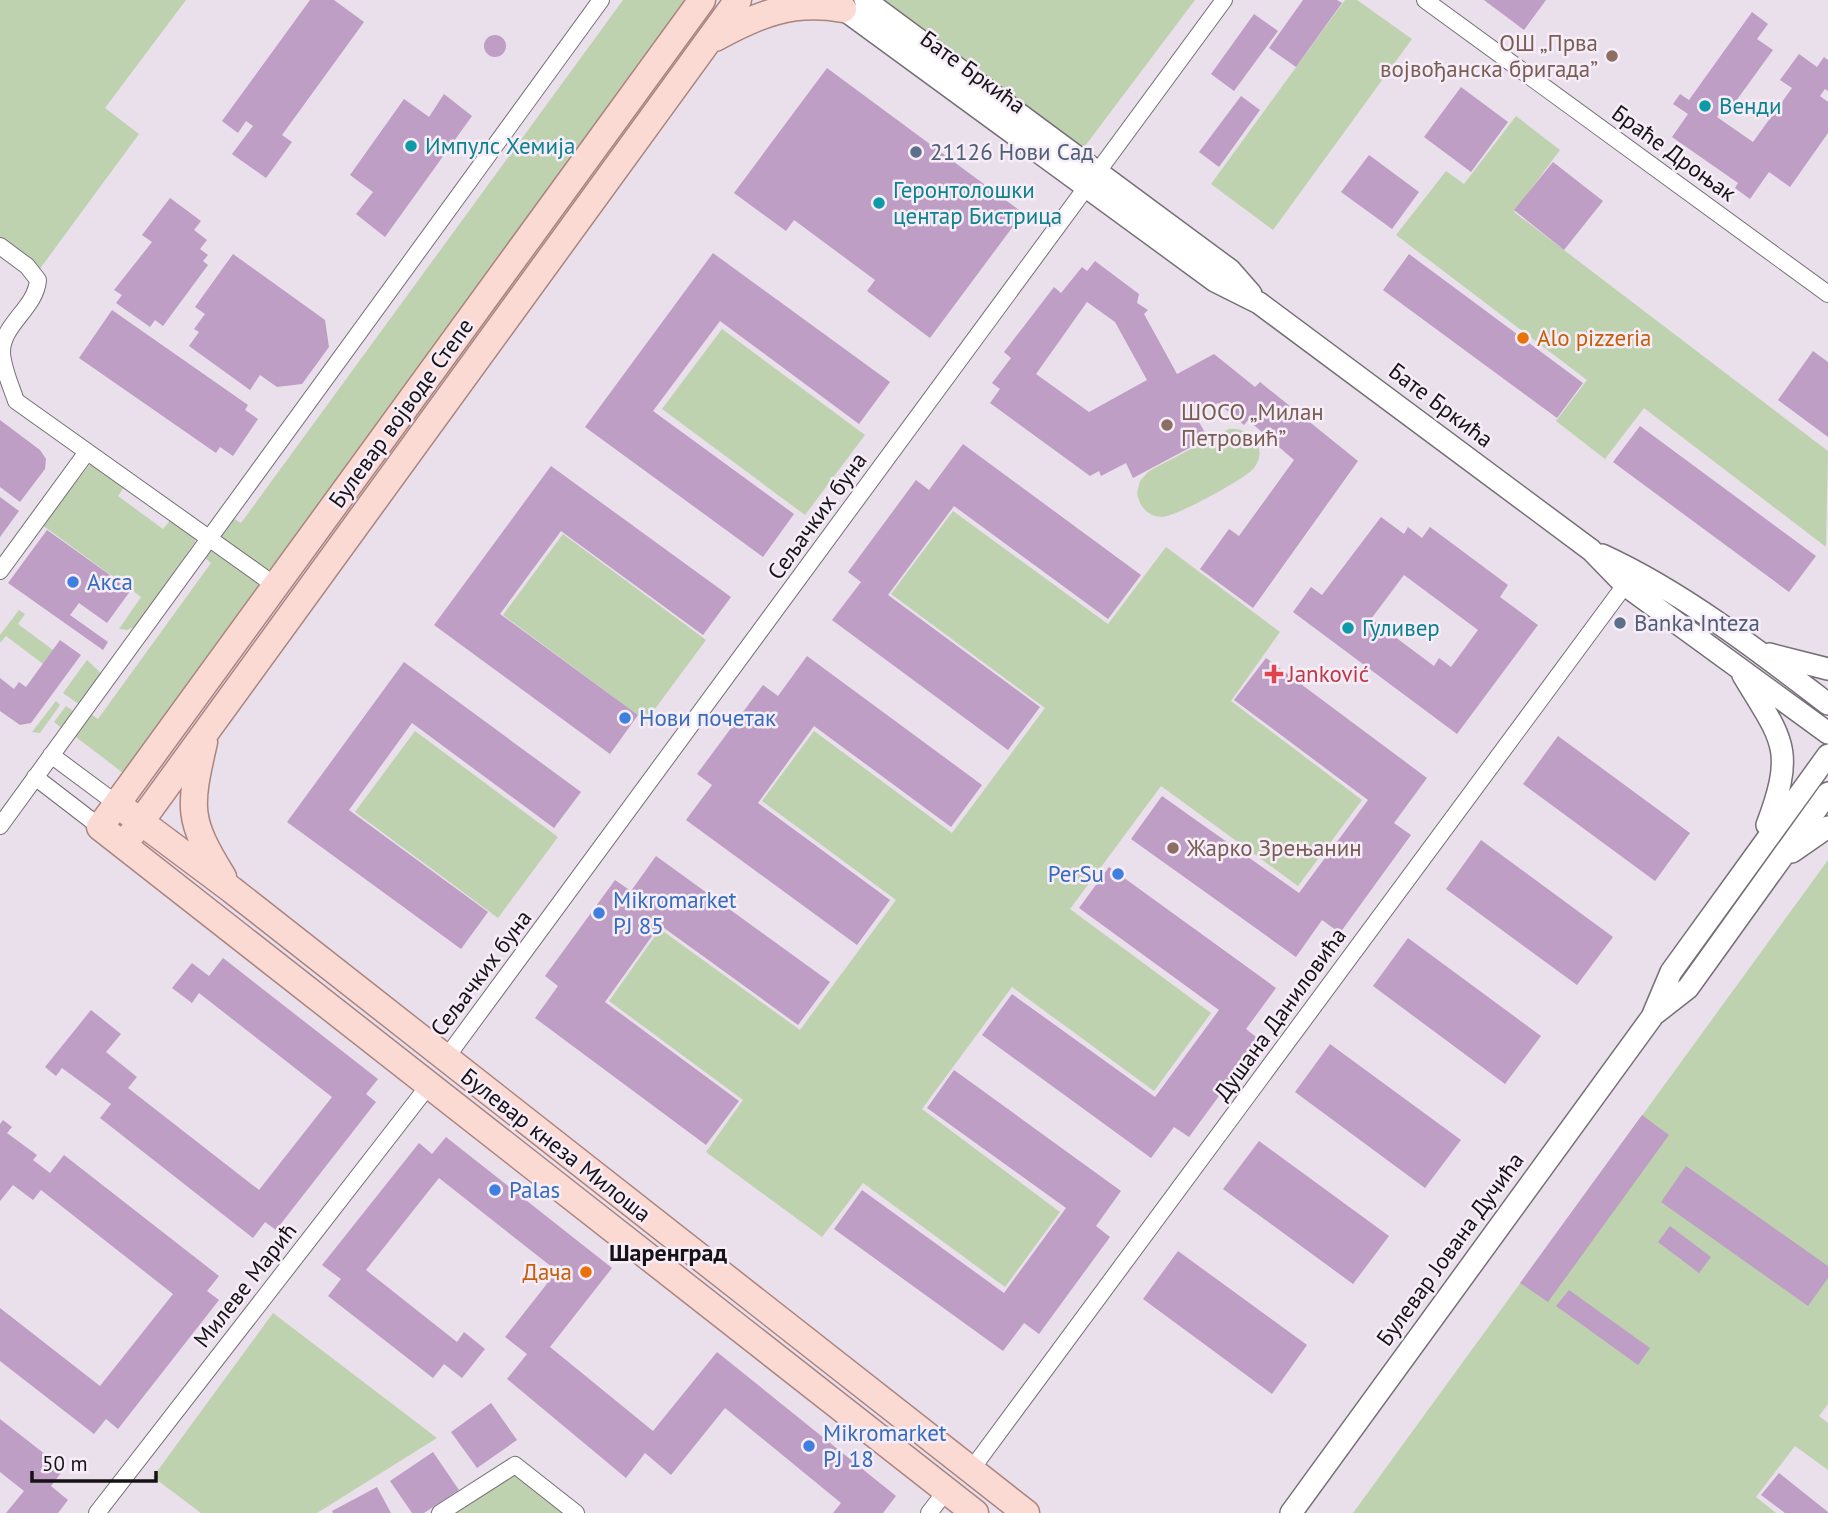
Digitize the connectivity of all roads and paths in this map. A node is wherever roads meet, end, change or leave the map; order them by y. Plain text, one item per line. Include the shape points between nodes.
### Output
1 (601, 0) edge
2 (702, 0) edge
3 (738, 0) edge
4 (1224, 0) edge
5 (1425, 0) edge
6 (846, 3) edge
7 (707, 42) junction
8 (1092, 180) junction
9 (0, 246) edge
10 (1828, 294) edge
11 (87, 452) junction
12 (208, 540) junction
13 (1591, 550) junction
14 (0, 571) edge
15 (1625, 585) junction
16 (276, 586) junction
17 (1755, 650) junction
18 (1738, 667) junction
19 (1828, 669) edge
20 (1828, 704) edge
21 (207, 731) junction
22 (1828, 733) edge
23 (51, 755) junction
24 (1828, 755) edge
25 (35, 777) junction
26 (1828, 793) edge
27 (117, 804) junction
28 (141, 822) junction
29 (0, 826) edge
30 (100, 827) junction
31 (1828, 827) edge
32 (124, 845) junction
33 (1759, 848) junction
34 (1776, 863) junction
35 (232, 890) junction
36 (1652, 1017) junction
37 (446, 1059) junction
38 (429, 1085) junction
39 (971, 1470) junction
40 (947, 1490) junction
41 (97, 1513) edge
42 (440, 1513) edge
43 (576, 1513) edge
44 (929, 1513) edge
45 (975, 1513) edge
46 (1026, 1513) edge
47 (1291, 1513) edge

1 - 12 street
2 - 16 main road, Булевар војводе Степе
3 - 7 main road, Булевар војводе Степе
4 - 8 street, Сељачких буна
5 - 10 street, Браће Дроњак
6 - 7 main road via 787,3
6 - 8 street, Бате Бркића
7 - 21 main road, Булевар војводе Степе
8 - 13 street, Бате Бркића via 1215,281 1259,303
8 - 37 street, Сељачких буна
9 - 11 street via 38,280 33,296 4,340 4,365 16,401
11 - 12 street
11 - 14 street
12 - 16 street
12 - 23 street
13 - 15 street, Бате Бркића
13 - 17 street, Бате Бркића via 1636,570
15 - 18 street, Бате Бркића
15 - 39 street, Душана Даниловића
16 - 27 main road, Булевар војводе Степе
17 - 19 street
17 - 20 street, Бате Бркића
18 - 22 street, Бате Бркића
18 - 33 street via 1776,727 1784,760 1780,792
21 - 28 main road, Булевар војводе Степе
21 - 35 main road via 193,795 196,830
23 - 25 street
23 - 27 street
24 - 33 street, Булевар Јована Дучића
25 - 29 street
25 - 30 street
26 - 34 street, Булевар Јована Дучића
27 - 28 main road, Булевар кнеза Милоша
27 - 30 main road, Булевар војводе Степе
28 - 32 main road, Булевар војводе Степе
28 - 35 main road, Булевар кнеза Милоша
30 - 32 main road, Булевар кнеза Милоша
31 - 34 street
32 - 38 main road, Булевар кнеза Милоша
33 - 36 street, Булевар Јована Дучића via 1671,972
34 - 36 street, Булевар Јована Дучића via 1688,988
35 - 37 main road, Булевар кнеза Милоша
36 - 47 street, Булевар Јована Дучића
37 - 39 main road, Булевар кнеза Милоша
38 - 40 main road, Булевар кнеза Милоша
38 - 41 street, Милеве Марић
39 - 46 main road, Булевар кнеза Милоша
40 - 44 street
40 - 45 main road, Булевар кнеза Милоша
42 - 43 street via 515,1465

